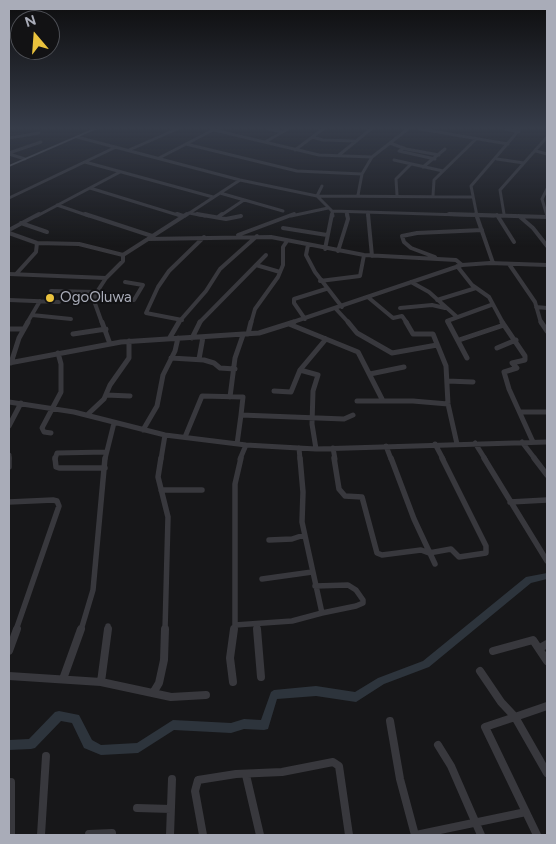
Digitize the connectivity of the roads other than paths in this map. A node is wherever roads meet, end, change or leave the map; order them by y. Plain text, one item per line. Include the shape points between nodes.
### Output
1 (72, 168) edge
2 (107, 168) edge
3 (197, 168) edge
4 (286, 168) edge
5 (365, 168) edge
6 (407, 168) edge
7 (430, 168) edge
8 (446, 168) edge
9 (487, 168) edge
10 (520, 168) edge
11 (443, 171) junction
12 (120, 172) junction
13 (362, 174) junction
14 (240, 180) junction
15 (322, 186) dead end
16 (90, 188) junction
17 (547, 189) edge
18 (220, 193) junction
19 (358, 195) junction
20 (397, 195) junction
21 (317, 196) junction
22 (433, 196) junction
23 (214, 197) junction
24 (472, 197) junction
25 (9, 198) edge
26 (244, 200) junction
27 (56, 205) junction
28 (328, 208) junction
29 (546, 209) edge
30 (195, 211) junction
31 (283, 211) dead end
32 (332, 212) junction
33 (346, 212) junction
34 (368, 212) junction
35 (476, 214) junction
36 (504, 214) junction
37 (497, 215) junction
38 (183, 216) junction
39 (241, 216) dead end
40 (519, 216) junction
41 (547, 216) edge
42 (217, 217) junction
43 (21, 223) junction
44 (283, 228) dead end
45 (482, 230) junction
46 (9, 231) edge
47 (47, 232) dead end
48 (327, 235) junction
49 (235, 236) junction
50 (258, 236) junction
51 (150, 237) junction
52 (204, 237) junction
53 (286, 241) junction
54 (546, 241) edge
55 (514, 242) dead end
56 (37, 243) junction
57 (308, 245) junction
58 (547, 246) edge
59 (325, 249) junction
60 (338, 251) junction
61 (123, 255) junction
62 (266, 255) dead end
63 (364, 255) junction
64 (372, 256) junction
65 (442, 260) junction
66 (493, 263) junction
67 (510, 264) junction
68 (256, 265) junction
69 (460, 266) junction
70 (547, 266) edge
71 (280, 272) junction
72 (16, 273) junction
73 (9, 274) edge
74 (106, 278) junction
75 (320, 281) junction
76 (126, 282) dead end
77 (411, 282) junction
78 (476, 288) junction
79 (326, 289) junction
80 (51, 291) dead end
81 (95, 292) junction
82 (93, 298) junction
83 (369, 298) junction
84 (9, 300) edge
85 (437, 300) junction
86 (40, 301) junction
87 (59, 302) dead end
88 (492, 305) junction
89 (342, 307) junction
90 (536, 307) junction
91 (400, 308) dead end
92 (445, 308) junction
93 (547, 308) edge
94 (336, 309) junction
95 (32, 315) junction
96 (457, 317) junction
97 (70, 319) dead end
98 (305, 319) junction
99 (182, 320) junction
100 (289, 324) junction
101 (504, 325) junction
102 (9, 329) edge
103 (23, 329) junction
104 (106, 329) junction
105 (547, 331) edge
106 (72, 334) dead end
107 (246, 335) junction
108 (203, 337) junction
109 (178, 338) junction
110 (192, 338) junction
111 (169, 339) junction
112 (326, 339) junction
113 (459, 340) junction
114 (516, 340) junction
115 (129, 341) junction
116 (110, 344) junction
117 (437, 345) junction
118 (497, 348) dead end
119 (58, 352) junction
120 (172, 358) junction
121 (467, 358) dead end
122 (199, 360) junction
123 (10, 363) edge
124 (404, 368) dead end
125 (234, 369) junction
126 (300, 370) junction
127 (370, 374) junction
128 (447, 381) junction
129 (473, 382) dead end
130 (274, 391) dead end
131 (106, 395) junction
132 (130, 396) dead end
133 (230, 397) junction
134 (357, 401) dead end
135 (383, 401) junction
136 (9, 402) edge
137 (21, 403) junction
138 (448, 404) junction
139 (52, 408) junction
140 (520, 412) junction
141 (547, 412) edge
142 (241, 415) junction
143 (353, 415) dead end
144 (87, 416) junction
145 (312, 417) junction
146 (114, 423) junction
147 (9, 426) edge
148 (143, 430) junction
149 (51, 433) dead end
150 (165, 435) junction
151 (186, 437) junction
152 (522, 442) junction
153 (533, 442) junction
154 (547, 442) edge
155 (237, 444) junction
156 (435, 444) junction
157 (457, 444) junction
158 (475, 444) junction
159 (246, 445) junction
160 (386, 446) junction
161 (299, 448) junction
162 (333, 448) junction
163 (316, 449) junction
164 (106, 452) junction
165 (9, 455) edge
166 (9, 466) edge
167 (105, 468) junction
168 (547, 475) edge
169 (161, 490) junction
170 (202, 490) dead end
171 (547, 500) edge
172 (9, 502) edge
173 (510, 502) junction
174 (304, 535) junction
175 (269, 540) dead end
176 (429, 553) junction
177 (547, 561) edge
178 (435, 564) dead end
179 (312, 572) junction
180 (262, 579) dead end
181 (315, 586) junction
182 (322, 613) junction
183 (257, 624) junction
184 (235, 625) junction
185 (108, 626) dead end
186 (544, 646) edge
187 (9, 651) edge
188 (493, 651) dead end
189 (547, 661) edge
190 (480, 672) dead end
191 (9, 676) edge
192 (261, 677) dead end
193 (63, 679) junction
194 (101, 682) junction
195 (233, 682) dead end
196 (153, 693) junction
197 (206, 695) dead end
198 (547, 706) edge
199 (515, 717) junction
200 (390, 721) dead end
201 (438, 745) dead end
202 (46, 756) dead end
203 (547, 773) edge
204 (246, 775) junction
205 (172, 779) dead end
206 (11, 782) dead end
207 (137, 808) dead end
208 (171, 809) junction
209 (526, 812) junction
210 (475, 822) junction
211 (89, 834) edge
212 (11, 835) edge
213 (41, 835) edge
214 (112, 835) edge
215 (170, 835) edge
216 (203, 835) edge
217 (260, 835) edge
218 (349, 835) edge
219 (415, 835) edge
220 (481, 835) edge
221 (537, 835) edge

1 - 25 street
2 - 12 street
3 - 14 street
4 - 13 street
5 - 13 street
6 - 20 street via 396,179
7 - 11 street
8 - 11 street
9 - 24 street via 472,184
10 - 36 street via 500,190
11 - 22 street via 432,183
12 - 16 street
12 - 23 street
13 - 19 street
14 - 18 street
14 - 21 street
15 - 21 street
16 - 27 street
16 - 38 street
17 - 29 street via 542,199
18 - 23 street
18 - 26 street
19 - 20 street
19 - 21 street
20 - 22 street
21 - 28 street
22 - 24 street
23 - 30 street
24 - 35 street
26 - 31 street
26 - 42 street
27 - 43 street
27 - 51 street
28 - 32 street
28 - 49 street via 295,214
29 - 41 street
30 - 38 street
30 - 42 street
32 - 33 street
32 - 48 street
33 - 34 street
33 - 60 street via 348,219
34 - 35 street
34 - 64 street
35 - 37 street
35 - 45 street
36 - 37 street
36 - 40 street
37 - 55 street
38 - 51 street
39 - 42 street via 230,219
40 - 41 street
40 - 54 street
43 - 46 street
43 - 47 street
44 - 48 street
45 - 65 street via 418,232 402,236 413,250
45 - 66 street
46 - 56 street
48 - 59 street
49 - 50 street
49 - 52 street
50 - 53 street
50 - 99 street via 220,268
51 - 52 street
51 - 61 street
52 - 99 street via 169,271 146,313
53 - 57 street
53 - 71 street
54 - 58 street
56 - 61 street via 74,243
56 - 72 street via 36,252
57 - 59 street
57 - 75 street via 306,255
59 - 60 street
60 - 63 street
61 - 74 street via 122,261
62 - 68 street
63 - 64 street
63 - 75 street via 360,276
64 - 65 street
65 - 69 street via 456,260
66 - 67 street
66 - 69 street
67 - 70 street
67 - 90 street
68 - 71 street
68 - 110 street via 198,324
69 - 77 street
69 - 78 street
71 - 107 street via 274,286 255,309
72 - 73 street
72 - 74 street
74 - 81 street
75 - 79 street
76 - 82 street via 143,285 134,300
77 - 83 street
77 - 85 street
78 - 85 street
78 - 88 street via 489,297
79 - 89 street
79 - 98 street via 294,299
80 - 81 street
81 - 82 street
82 - 104 street
83 - 89 street
83 - 117 street via 393,318 402,316 413,334 432,333
84 - 86 street
85 - 92 street
86 - 87 street
86 - 95 street
88 - 96 street
88 - 101 street
89 - 94 street
90 - 93 street
90 - 105 street
91 - 92 street via 432,305
92 - 96 street
94 - 98 street
94 - 117 street via 357,333 392,353
95 - 97 street
95 - 103 street
96 - 113 street via 447,322
98 - 100 street
99 - 111 street
100 - 107 street
100 - 112 street
101 - 113 street
101 - 114 street
102 - 103 street
103 - 123 street
104 - 106 street
104 - 116 street
107 - 108 street
107 - 125 street via 235,358
108 - 110 street
108 - 122 street
109 - 110 street
109 - 111 street
109 - 120 street
111 - 115 street
112 - 126 street
112 - 127 street via 358,352
113 - 121 street
114 - 118 street
114 - 140 street via 526,358 512,363 518,368 504,372
115 - 116 street
115 - 131 street via 129,358
116 - 119 street
117 - 128 street via 444,358
119 - 123 street
119 - 139 street via 61,392
120 - 122 street
120 - 148 street via 163,375 157,406
122 - 125 street via 214,363 220,368
124 - 127 street
125 - 133 street
126 - 130 street via 291,392
126 - 145 street via 318,375 313,392
127 - 135 street
128 - 129 street
128 - 138 street
131 - 132 street
131 - 144 street
133 - 142 street via 243,397
133 - 151 street via 202,396
134 - 135 street
135 - 138 street
136 - 137 street
137 - 139 street
137 - 147 street
138 - 157 street
139 - 144 street
139 - 149 street via 42,428 44,432
140 - 141 street
140 - 153 street
142 - 145 street
142 - 155 street
143 - 145 street via 344,419
144 - 146 street
145 - 163 street
146 - 148 street
146 - 164 street
148 - 150 street
150 - 151 street
150 - 169 street via 158,477
151 - 155 street
152 - 153 street
152 - 158 street
152 - 168 street
153 - 154 street
155 - 159 street
156 - 157 street
156 - 160 street
156 - 176 street via 487,550 483,555 458,557 454,550
157 - 158 street
158 - 173 street
159 - 161 street
159 - 184 street via 236,468 235,484
160 - 162 street
160 - 176 street
161 - 163 street
161 - 174 street
162 - 163 street
162 - 176 street via 339,489 345,496 362,497 376,553 421,550
164 - 167 street
164 - 167 street via 57,453 54,461 59,468
165 - 166 street
167 - 193 street via 95,543 93,590
169 - 170 street
169 - 196 street via 168,517 164,660 159,683
171 - 173 street
172 - 187 street via 54,500 59,506
173 - 177 street
174 - 175 street
174 - 179 street
176 - 178 street
179 - 180 street
179 - 181 street
181 - 182 street
181 - 182 street via 348,586 356,590 363,600 356,606
182 - 183 street via 292,621
183 - 184 street
183 - 192 street
184 - 195 street via 230,658
185 - 194 street
186 - 188 street via 525,640
186 - 189 street
190 - 199 street
191 - 193 street
193 - 194 street
194 - 196 street
196 - 197 street via 171,697
198 - 199 street
199 - 203 street
199 - 209 street via 484,727
200 - 219 street via 400,779
201 - 210 street via 451,766
202 - 213 street
204 - 216 street via 198,780 195,791
204 - 217 street
204 - 218 street via 333,762 338,764
205 - 208 street
206 - 212 street
207 - 208 street
208 - 215 street
209 - 210 street
209 - 221 street
210 - 219 street
210 - 220 street
211 - 214 street

